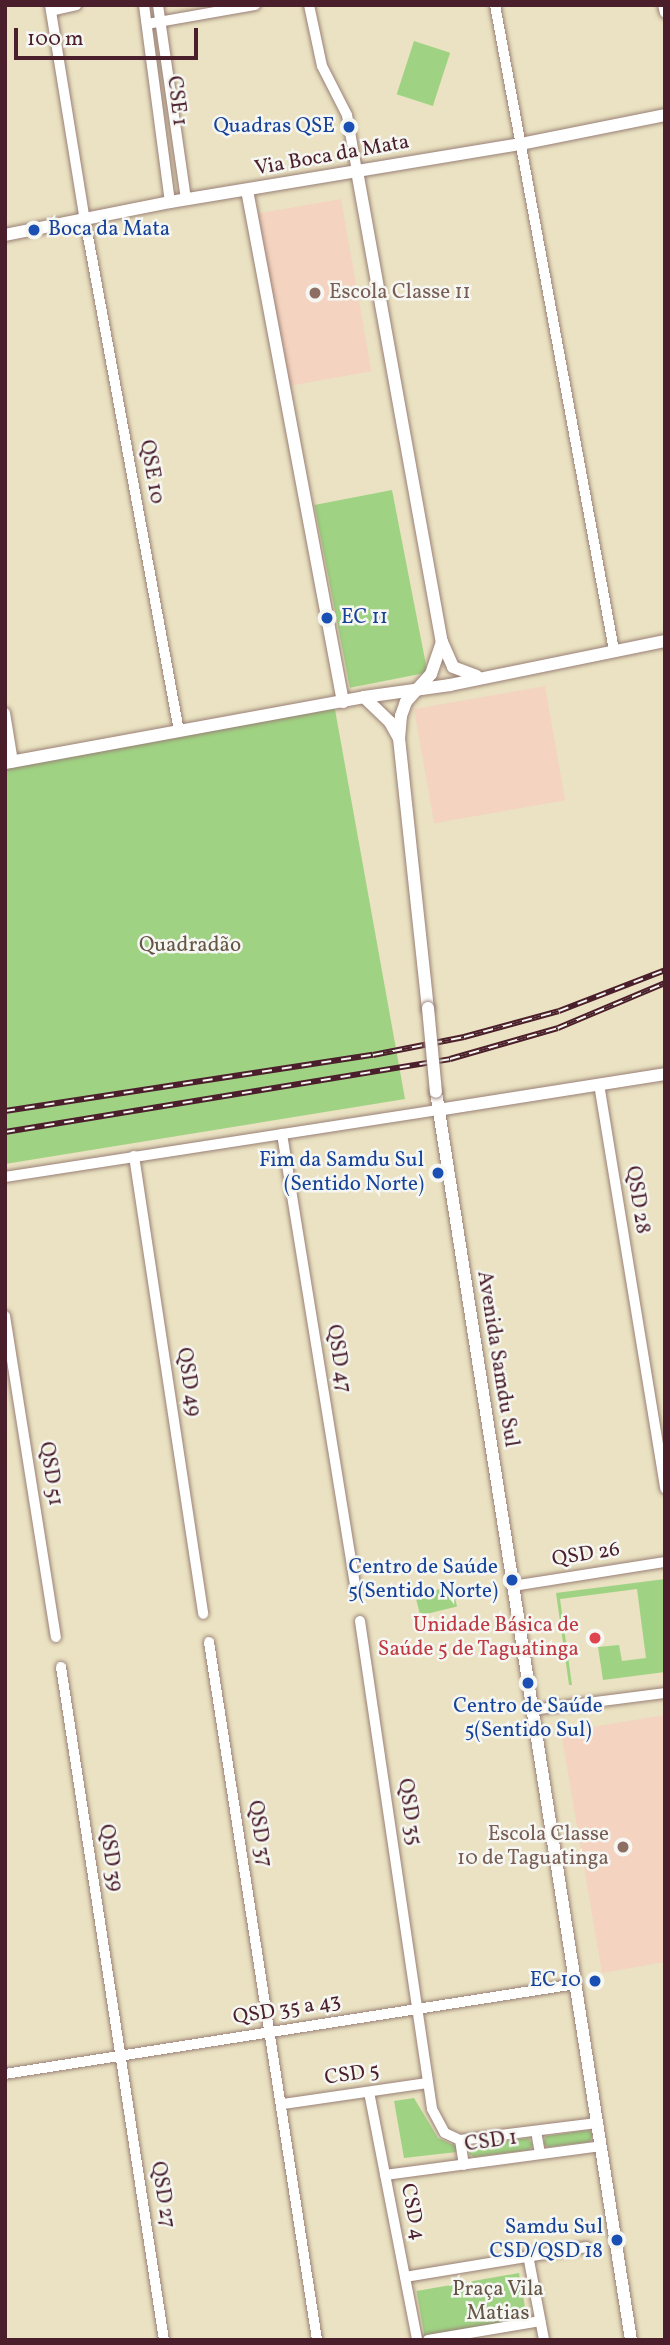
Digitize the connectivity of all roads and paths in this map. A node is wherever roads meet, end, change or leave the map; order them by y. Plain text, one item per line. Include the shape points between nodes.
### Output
1 (76, 5) edge
2 (144, 5) edge
3 (158, 5) edge
4 (255, 5) edge
5 (309, 5) edge
6 (495, 5) edge
7 (663, 5) edge
8 (51, 8) edge
9 (665, 13) edge
10 (161, 21) junction
11 (147, 24) junction
12 (665, 114) edge
13 (521, 144) junction
14 (357, 171) junction
15 (247, 190) junction
16 (186, 200) junction
17 (170, 202) junction
18 (85, 220) junction
19 (5, 235) edge
20 (665, 640) edge
21 (442, 642) junction
22 (614, 650) junction
23 (480, 677) junction
24 (419, 690) junction
25 (364, 697) junction
26 (343, 702) junction
27 (5, 713) edge
28 (179, 731) junction
29 (400, 738) junction
30 (9, 762) edge
31 (665, 1073) edge
32 (599, 1084) junction
33 (438, 1110) junction
34 (282, 1134) junction
35 (134, 1156) junction
36 (5, 1177) edge
37 (5, 1317) edge
38 (665, 1489) edge
39 (665, 1562) edge
40 (513, 1586) junction
41 (356, 1591) dead end
42 (203, 1614) dead end
43 (360, 1621) dead end
44 (56, 1637) dead end
45 (209, 1642) dead end
46 (61, 1667) dead end
47 (665, 1693) edge
48 (532, 1710) junction
49 (576, 1984) junction
50 (419, 2008) junction
51 (270, 2032) junction
52 (121, 2056) junction
53 (5, 2074) edge
54 (427, 2083) junction
55 (369, 2092) junction
56 (283, 2104) junction
57 (597, 2123) junction
58 (536, 2131) junction
59 (460, 2140) junction
60 (601, 2146) junction
61 (540, 2154) junction
62 (464, 2165) junction
63 (385, 2175) junction
64 (587, 2247) dead end
65 (528, 2255) junction
66 (405, 2277) junction
67 (540, 2321) junction
68 (164, 2340) edge
69 (317, 2340) edge
70 (417, 2340) edge
71 (428, 2340) edge
72 (544, 2340) edge
73 (631, 2340) edge

1 - 8 street
2 - 11 street, CSE 1
3 - 10 street, CSE 1
4 - 10 street
5 - 14 street via 322,66 347,116
6 - 13 street
7 - 9 street
8 - 18 street, QSE 10
10 - 11 street
10 - 16 street, CSE 1
11 - 17 street, CSE 1
12 - 13 street, Via Boca da Mata
13 - 14 street, Via Boca da Mata
13 - 22 street
14 - 15 street, Via Boca da Mata
14 - 21 street
15 - 16 street, Via Boca da Mata
15 - 26 street
16 - 17 street, Via Boca da Mata
17 - 18 street, Via Boca da Mata
18 - 19 street, Via Boca da Mata
18 - 28 street, QSE 10
20 - 22 street
21 - 23 street via 453,667
21 - 24 street, Avenida Samdu Sul via 434,667
22 - 23 street
23 - 24 street
24 - 25 street
24 - 29 street, Avenida Samdu Sul via 404,709
25 - 26 street
25 - 29 street
26 - 28 street
27 - 30 street
28 - 30 street
29 - 33 street, Avenida Samdu Sul, bridge
31 - 32 street
32 - 33 street
32 - 38 street, QSD 28
33 - 34 street
33 - 40 street, Avenida Samdu Sul
34 - 35 street
34 - 41 street, QSD 47
35 - 36 street
35 - 42 street, QSD 49
37 - 44 street, QSD 51
39 - 40 street, QSD 26
40 - 48 street, Avenida Samdu Sul
43 - 50 street, QSD 35
45 - 51 street, QSD 37
46 - 52 street, QSD 39
47 - 48 street
48 - 49 street, Avenida Samdu Sul
49 - 50 street, QSD 35 a 43
49 - 57 street, Avenida Samdu Sul
50 - 51 street, QSD 35 a 43
50 - 54 street, QSD 35
51 - 52 street, QSD 35 a 43
51 - 56 street, QSD 37
52 - 53 street, QSD 35 a 43
52 - 68 street, QSD 27
54 - 55 street, CSD 5
54 - 59 street, QSD 35 via 432,2109 445,2133
55 - 56 street, CSD 5
55 - 63 street, CSD 4
56 - 69 street, QSD 37
57 - 58 street
57 - 60 street, Avenida Samdu Sul
58 - 59 street
58 - 61 street
59 - 62 street
60 - 61 street, CSD 1
60 - 73 street, Avenida Samdu Sul
61 - 62 street, CSD 1
62 - 63 street, CSD 1
63 - 66 street, CSD 4
64 - 65 street
65 - 66 street
65 - 67 street
66 - 70 street, CSD 4
67 - 71 street
67 - 72 street

